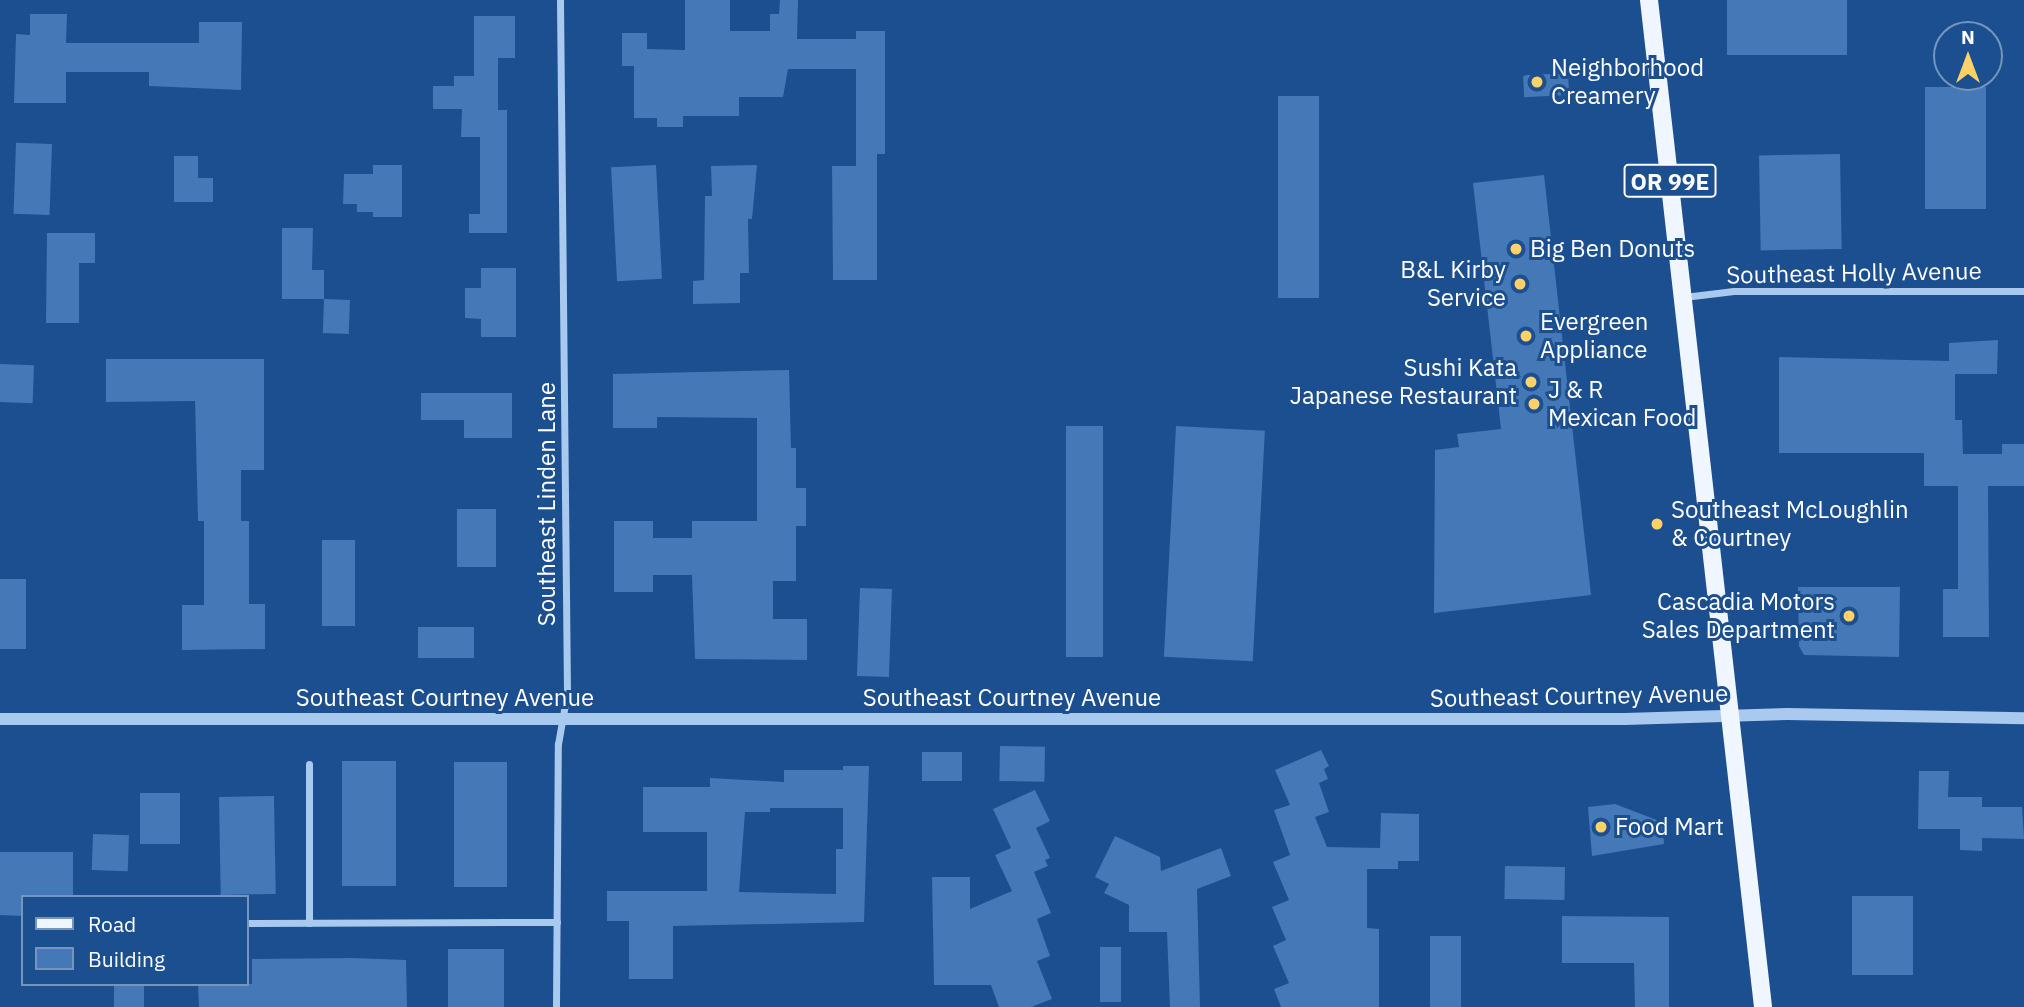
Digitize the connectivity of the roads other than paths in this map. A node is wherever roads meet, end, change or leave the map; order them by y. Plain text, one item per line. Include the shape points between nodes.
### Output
1 (560, 0) edge
2 (1650, 0) edge
3 (2024, 291) edge
4 (1684, 297) junction
5 (1730, 716) junction
6 (2024, 718) edge
7 (0, 719) edge
8 (562, 719) junction
9 (309, 764) dead end
10 (557, 922) junction
11 (248, 923) edge
12 (309, 923) junction
13 (556, 1007) edge
14 (1763, 1007) edge

1 - 8 street, Southeast Linden Lane via 567,682
2 - 4 main road, OR 99E
3 - 4 street, Southeast Holly Avenue via 1734,292
4 - 5 main road, OR 99E
5 - 6 street, Southeast Courtney Avenue
5 - 8 street, Southeast Courtney Avenue
5 - 14 main road, OR 99E
7 - 8 street, Southeast Courtney Avenue
8 - 10 street, Southeast Linden Lane
9 - 12 street
10 - 12 street
10 - 13 street, Southeast Linden Lane
11 - 12 street

